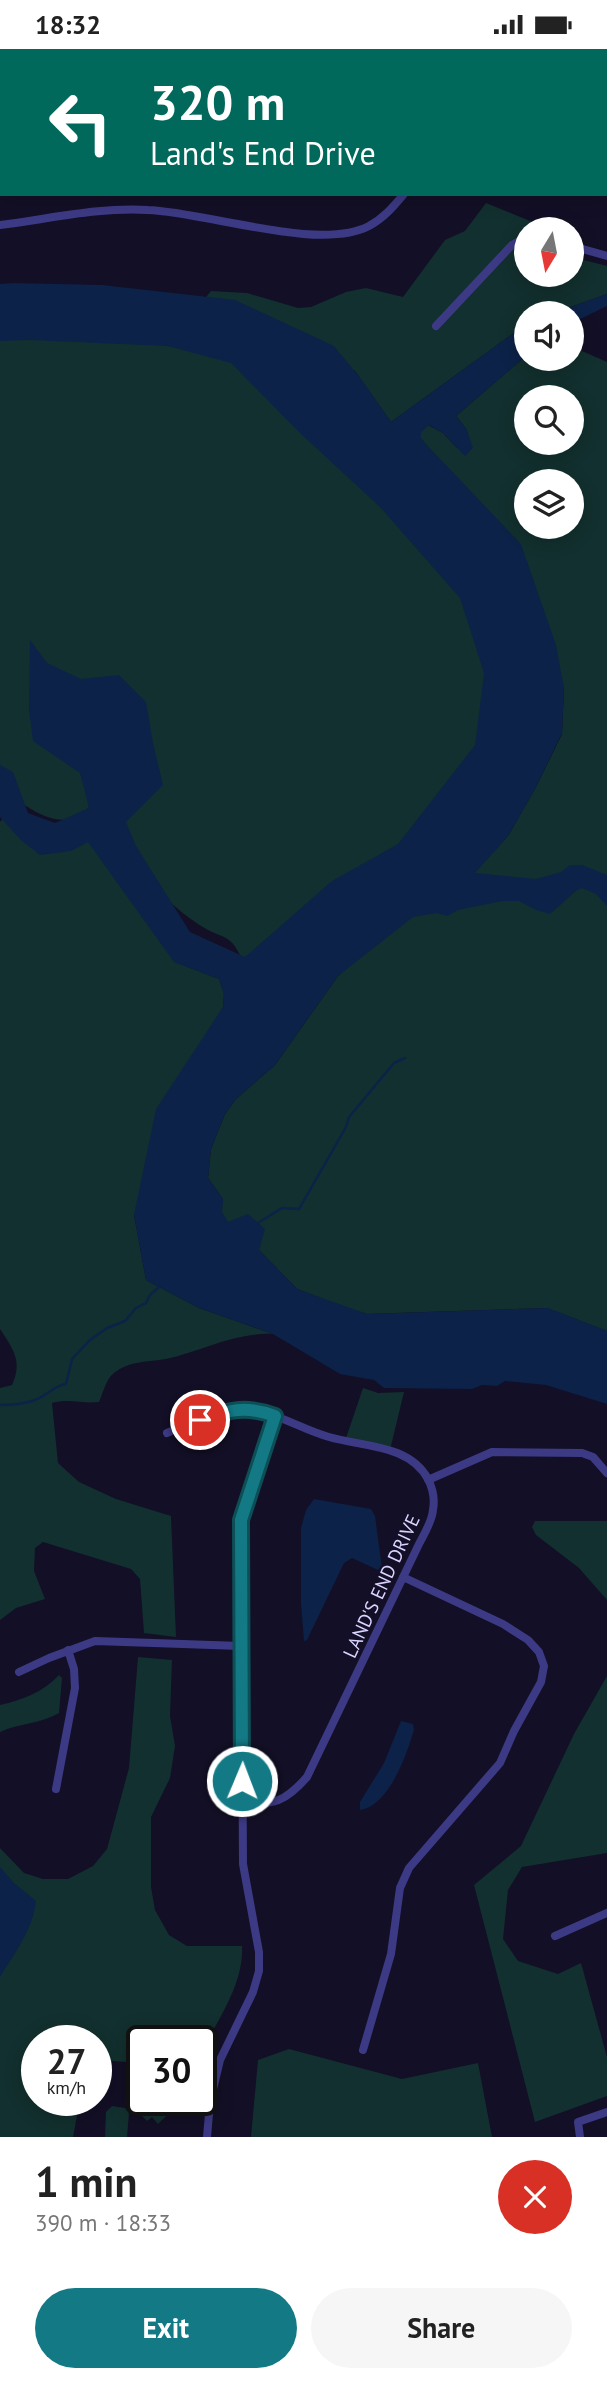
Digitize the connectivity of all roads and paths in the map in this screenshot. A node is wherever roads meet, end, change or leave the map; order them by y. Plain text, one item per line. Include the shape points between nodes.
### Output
1 (402, 196) edge
2 (0, 225) edge
3 (514, 244) edge
4 (584, 249) edge
5 (607, 255) edge
6 (436, 326) dead end
7 (275, 1416) junction
8 (167, 1433) dead end
9 (607, 1473) edge
10 (428, 1480) junction
11 (403, 1577) junction
12 (241, 1646) junction
13 (68, 1650) junction
14 (19, 1672) dead end
15 (55, 1789) dead end
16 (241, 1805) junction
17 (607, 1913) edge
18 (555, 1936) dead end
19 (363, 2050) dead end
20 (607, 2112) edge
21 (207, 2137) edge
22 (580, 2137) edge

1 - 2 street via 384,217 366,227 325,236 150,209 90,211
3 - 6 street
4 - 5 street
7 - 8 street via 228,1410
7 - 10 street via 328,1437 397,1452 410,1458
7 - 12 street via 241,1520
9 - 10 street via 593,1457 582,1453 492,1452
10 - 11 street, LAND'S END DRIVE via 433,1513
11 - 16 street, LAND'S END DRIVE via 307,1777 289,1797
11 - 19 street via 512,1629 539,1652 544,1665 541,1682 500,1763 409,1868 400,1888 391,1955
12 - 13 street via 95,1641
12 - 16 street
13 - 14 street
13 - 15 street via 75,1688
16 - 21 street via 243,1864 259,1971 217,2072
17 - 18 street
20 - 22 street via 578,2122

